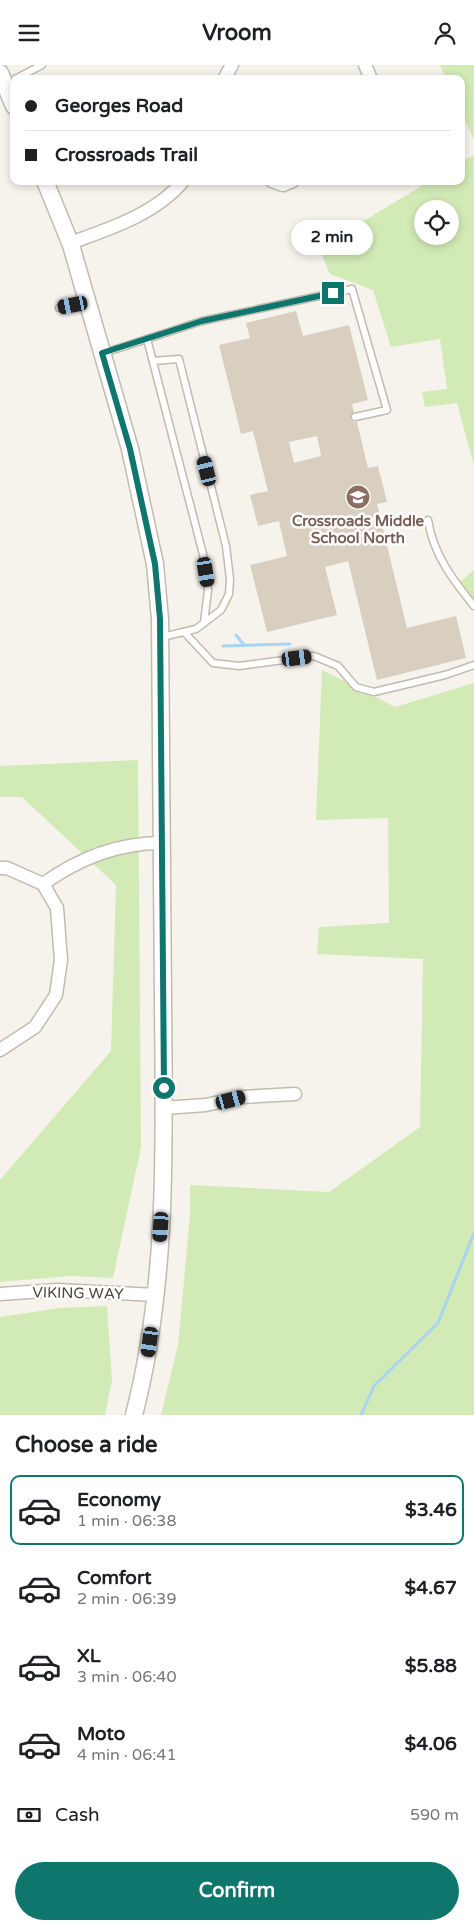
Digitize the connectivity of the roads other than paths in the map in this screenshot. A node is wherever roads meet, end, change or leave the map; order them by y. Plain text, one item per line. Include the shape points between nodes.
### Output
1 (42, 65) edge
2 (18, 75) edge
3 (47, 185) edge
4 (179, 185) edge
5 (70, 243) junction
6 (88, 302) junction
7 (59, 308) dead end
8 (147, 339) junction
9 (102, 353) junction
10 (153, 361) junction
11 (356, 417) dead end
12 (428, 520) dead end
13 (474, 606) edge
14 (204, 623) junction
15 (184, 631) junction
16 (160, 637) junction
17 (474, 665) edge
18 (161, 843) junction
19 (0, 868) edge
20 (43, 884) junction
21 (0, 1050) edge
22 (295, 1095) dead end
23 (164, 1108) junction
24 (0, 1294) edge
25 (156, 1295) junction
26 (134, 1415) edge

1 - 2 lane
3 - 5 street
4 - 5 street via 167,199 150,209
5 - 6 street
6 - 7 lane
6 - 9 street
8 - 9 lane
8 - 10 lane
8 - 11 lane via 202,321 352,289 387,409
9 - 16 street via 130,449 155,564
10 - 14 lane via 202,554 208,590
10 - 14 lane via 179,359 226,546 230,579 228,594 221,610
12 - 13 lane via 430,538 439,556 454,582
14 - 15 lane via 196,629
15 - 16 lane
15 - 17 lane via 212,663 239,666 314,656 338,666 356,687 374,692
16 - 18 street
18 - 20 street via 132,844 97,854 66,867
18 - 23 street
19 - 20 street
20 - 21 street via 56,908 61,960 56,995 35,1027
22 - 23 street via 242,1097 206,1105
23 - 25 street
24 - 25 street, VIKING WAY via 58,1290
25 - 26 street via 148,1358

